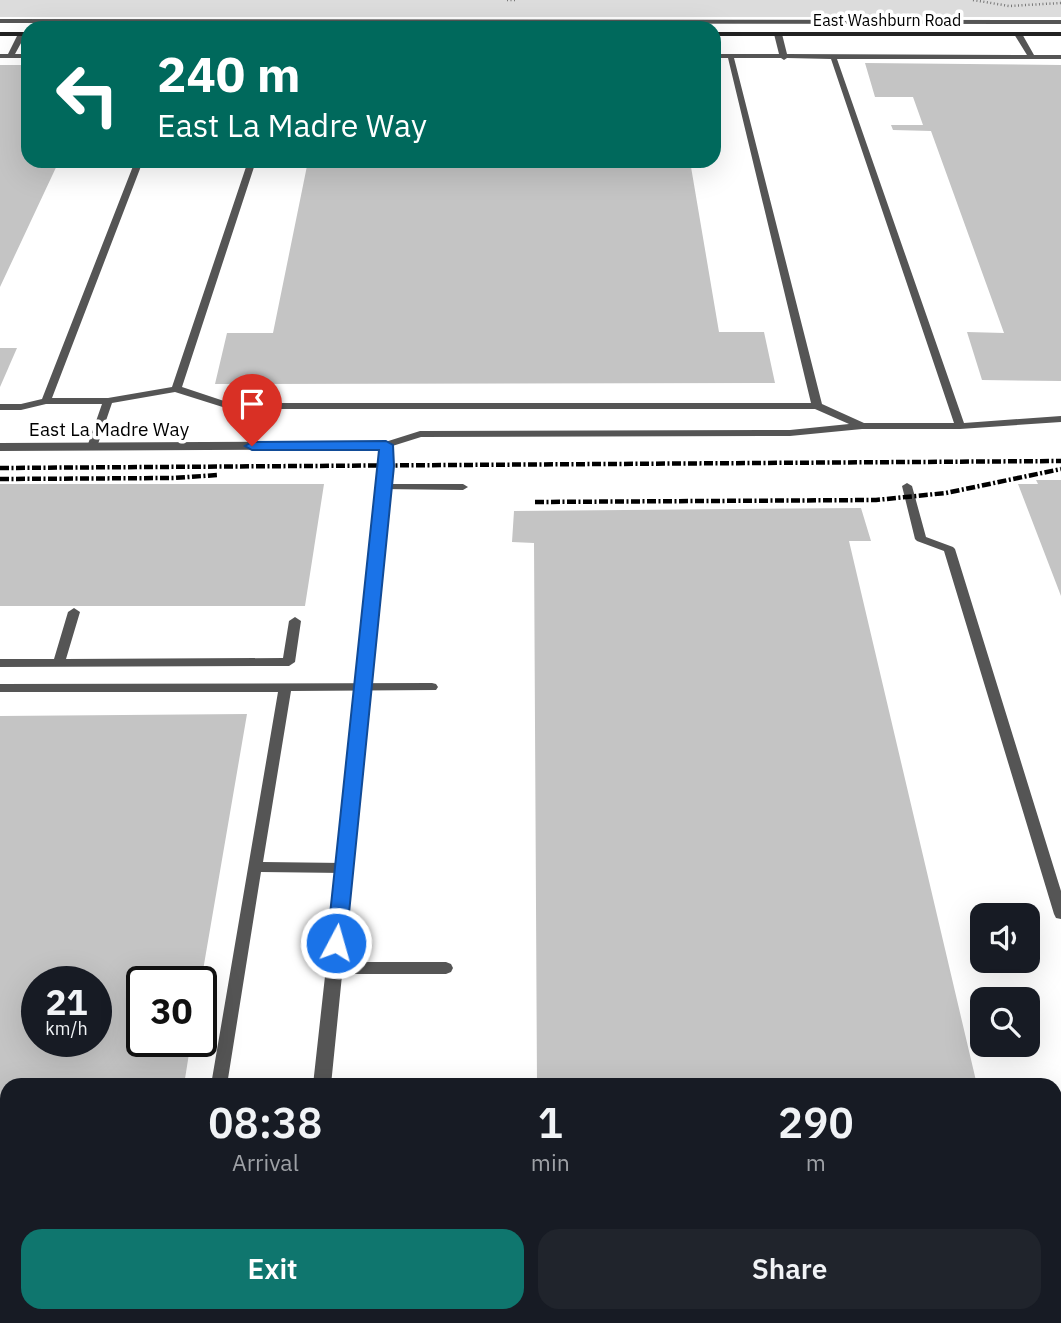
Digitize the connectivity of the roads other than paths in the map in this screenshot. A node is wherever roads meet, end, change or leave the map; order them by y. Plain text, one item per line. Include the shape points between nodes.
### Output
1 (0, 21) edge
2 (21, 21) edge
3 (721, 22) edge
4 (1061, 22) edge
5 (0, 34) edge
6 (21, 34) edge
7 (721, 34) edge
8 (778, 34) junction
9 (1018, 34) junction
10 (1061, 34) edge
11 (21, 40) edge
12 (0, 56) edge
13 (10, 56) junction
14 (21, 56) edge
15 (721, 57) edge
16 (1032, 57) junction
17 (1061, 57) edge
18 (731, 58) junction
19 (784, 58) junction
20 (834, 59) junction
21 (136, 168) edge
22 (250, 168) edge
23 (176, 388) junction
24 (46, 401) junction
25 (108, 401) junction
26 (817, 406) junction
27 (0, 407) edge
28 (1061, 419) edge
29 (862, 426) junction
30 (960, 426) junction
31 (386, 445) junction
32 (0, 447) edge
33 (92, 447) junction
34 (907, 486) dead end
35 (384, 487) junction
36 (463, 487) dead end
37 (74, 612) dead end
38 (295, 621) dead end
39 (0, 663) edge
40 (59, 663) junction
41 (432, 687) dead end
42 (0, 688) edge
43 (285, 688) junction
44 (363, 688) junction
45 (255, 867) junction
46 (344, 868) junction
47 (1061, 915) edge
48 (334, 968) junction
49 (446, 968) dead end
50 (220, 1078) edge
51 (323, 1078) edge

1 - 2 lane
3 - 4 lane
5 - 6 street
7 - 8 street, East Washburn Road
8 - 9 street, East Washburn Road
8 - 19 lane
9 - 10 street, East Washburn Road
9 - 16 lane
11 - 13 lane
12 - 13 lane
13 - 14 lane
15 - 18 lane
16 - 17 lane
16 - 20 lane
18 - 19 lane
18 - 26 lane
19 - 20 lane
20 - 30 lane
21 - 24 lane
22 - 23 lane
23 - 25 lane
23 - 26 lane via 229,406
24 - 25 lane
24 - 27 lane
25 - 33 lane
26 - 29 lane
28 - 30 lane
29 - 30 lane
29 - 31 lane via 790,433 420,434
31 - 33 street, East La Madre Way
31 - 35 street
32 - 33 street, East La Madre Way
34 - 47 lane via 921,539 949,549
35 - 36 lane
35 - 44 street
37 - 40 lane
38 - 40 lane via 289,662
39 - 40 lane
41 - 44 lane
42 - 43 lane
43 - 44 lane
43 - 45 lane
44 - 46 street
45 - 46 lane
45 - 50 lane
46 - 48 street
48 - 49 lane
48 - 51 street

